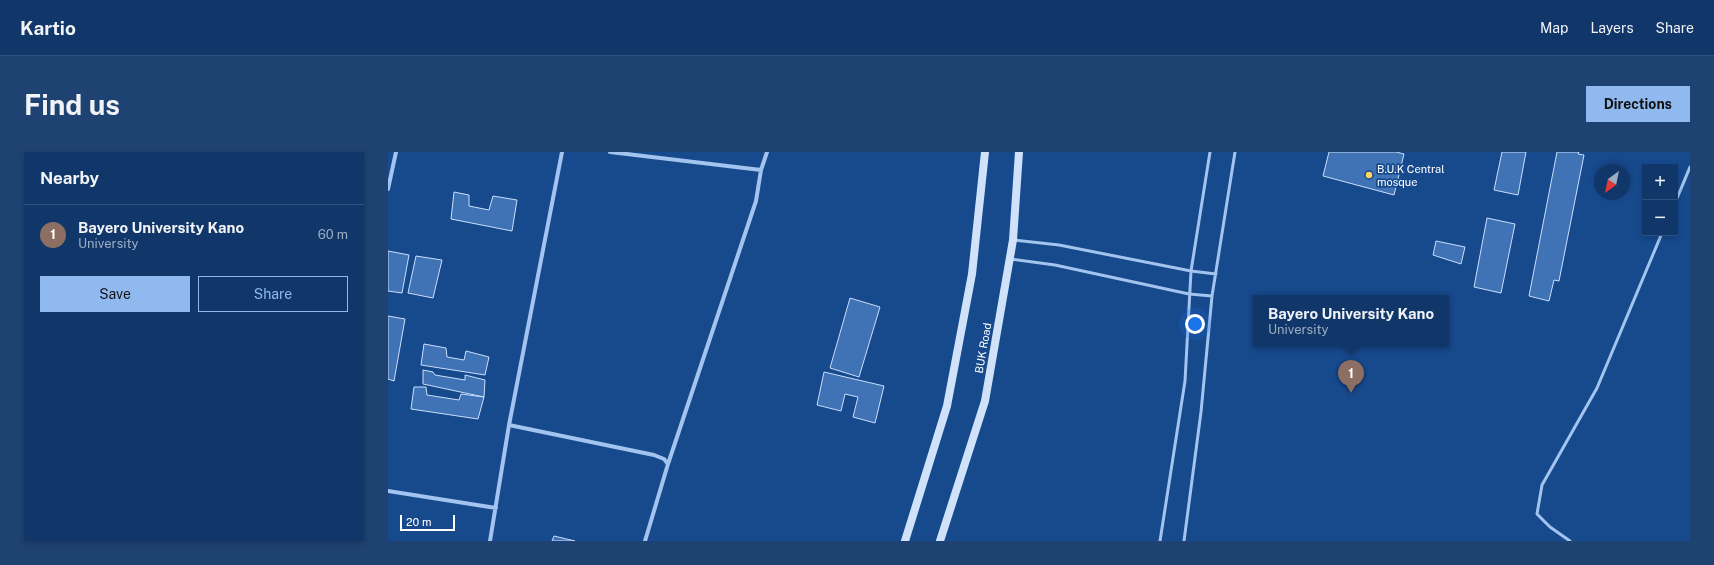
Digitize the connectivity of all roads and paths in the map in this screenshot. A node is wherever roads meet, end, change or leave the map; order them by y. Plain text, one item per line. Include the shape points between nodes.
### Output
1 (396, 152) edge
2 (562, 152) edge
3 (610, 152) edge
4 (767, 152) edge
5 (985, 152) edge
6 (1019, 152) edge
7 (1210, 152) edge
8 (1235, 152) edge
9 (1690, 167) edge
10 (761, 170) junction
11 (388, 189) edge
12 (1676, 200) edge
13 (1661, 236) edge
14 (1013, 240) junction
15 (1010, 259) junction
16 (1191, 271) junction
17 (1216, 274) junction
18 (1189, 294) junction
19 (1212, 296) junction
20 (509, 425) junction
21 (668, 464) junction
22 (388, 492) edge
23 (496, 508) junction
24 (490, 541) edge
25 (646, 541) edge
26 (905, 541) edge
27 (940, 541) edge
28 (1160, 541) edge
29 (1184, 541) edge
30 (1570, 541) edge

1 - 11 street
2 - 20 street
3 - 10 street
4 - 10 street
5 - 26 main road via 972,274 947,406
6 - 14 main road, BUK Road
7 - 16 lane
8 - 17 lane
9 - 12 lane
10 - 21 street via 756,201
13 - 30 lane via 1598,388 1542,485 1537,514
14 - 15 main road, BUK Road
14 - 16 lane via 1059,244
15 - 18 lane via 1055,264
15 - 27 main road, BUK Road via 985,401
16 - 17 lane
16 - 18 lane
17 - 19 lane
18 - 19 lane
18 - 28 lane via 1186,381
19 - 29 lane via 1201,412
20 - 21 street via 654,455
20 - 23 street
21 - 25 street
22 - 23 street
23 - 24 street

